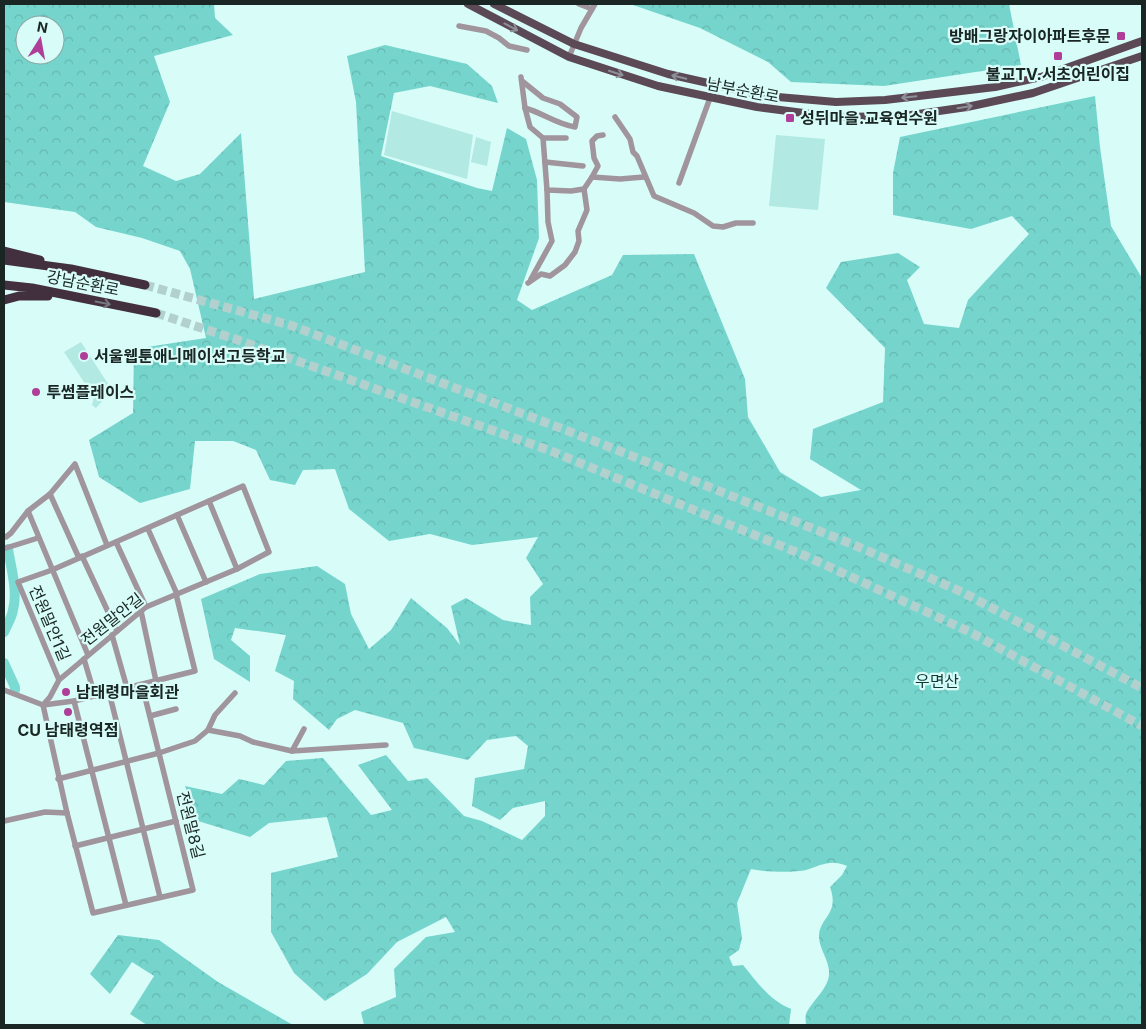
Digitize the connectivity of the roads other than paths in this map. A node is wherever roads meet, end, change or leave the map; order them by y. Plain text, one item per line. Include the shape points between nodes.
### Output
1 (468, 4) edge
2 (494, 4) edge
3 (579, 4) edge
4 (594, 6) edge
5 (459, 26) dead end
6 (1142, 41) edge
7 (574, 44) junction
8 (527, 50) dead end
9 (1142, 56) edge
10 (570, 57) junction
11 (710, 98) junction
12 (525, 108) junction
13 (615, 117) dead end
14 (603, 135) dead end
15 (543, 138) junction
16 (566, 138) dead end
17 (545, 162) junction
18 (583, 166) dead end
19 (592, 177) junction
20 (644, 177) junction
21 (679, 184) dead end
22 (584, 189) junction
23 (547, 190) junction
24 (753, 223) dead end
25 (4, 251) edge
26 (4, 260) edge
27 (71, 269) junction
28 (4, 285) edge
29 (144, 285) tunnel mouth
30 (73, 296) junction
31 (4, 300) edge
32 (156, 313) tunnel mouth
33 (50, 494) junction
34 (209, 501) junction
35 (28, 511) junction
36 (177, 515) junction
37 (148, 529) junction
38 (4, 536) edge
39 (38, 538) junction
40 (116, 542) junction
41 (107, 545) junction
42 (6, 548) dead end
43 (81, 557) junction
44 (237, 569) junction
45 (52, 570) junction
46 (206, 582) junction
47 (176, 594) junction
48 (143, 609) junction
49 (115, 633) junction
50 (86, 657) junction
51 (59, 680) junction
52 (156, 682) junction
53 (142, 685) junction
54 (127, 688) junction
55 (4, 690) edge
56 (109, 692) junction
57 (235, 693) dead end
58 (95, 696) junction
59 (74, 701) junction
60 (43, 705) junction
61 (176, 709) dead end
62 (150, 716) junction
63 (304, 729) dead end
64 (208, 730) junction
65 (386, 745) dead end
66 (292, 751) junction
67 (159, 753) junction
68 (126, 761) junction
69 (92, 770) junction
70 (58, 779) junction
71 (66, 813) junction
72 (4, 822) edge
73 (176, 822) junction
74 (144, 829) junction
75 (109, 838) junction
76 (76, 846) junction
77 (160, 897) junction
78 (126, 905) junction

1 -> 10 main road, 남부순환로
2 - 7 main road, 남부순환로
3 - 4 street
4 - 7 street
5 - 8 street via 486,31 509,46
6 -> 7 main road, 남부순환로 via 1041,77 995,87 885,100 836,102 766,96 701,82
7 - 10 street
11 -> 9 main road, 남부순환로 via 814,115 904,116 1033,93
10 -> 11 main road, 남부순환로 via 658,86
11 - 21 street
12 - 12 street via 522,79 543,98 560,104 577,117 575,128 560,125 539,112
12 - 15 street via 530,127
13 - 20 street via 630,139
14 - 19 street via 592,142 598,166
15 - 16 street
15 - 17 street
17 - 18 street
17 - 23 street
19 - 20 street
19 - 22 street
20 - 24 street via 654,196 694,212 713,226
22 - 23 street
22 - 23 street via 586,210 575,252 550,276 540,274 528,283 552,241
25 - 27 highway
26 - 27 highway, 강남순환로
27 - 29 highway, 강남순환로
28 - 30 highway, 강남순환로
30 - 31 highway
30 -> 32 highway, 강남순환로
33 - 35 street
33 - 41 street via 75,464
33 - 43 street
34 - 36 street
34 - 44 street
34 - 44 street, 전원말안길 via 243,486 269,552
35 - 38 street via 11,534
35 - 39 street
36 - 37 street
36 - 46 street
37 - 40 street
37 - 47 street
39 - 42 street
39 - 45 street
40 - 41 street
40 - 48 street
41 - 43 street
43 - 45 street
43 - 49 street
44 - 46 street, 전원말안길
45 - 50 street
45 - 51 street, 전원말안1길 via 18,582
46 - 47 street, 전원말안길
47 - 48 street, 전원말안길
47 - 52 street via 195,671
48 - 49 street, 전원말안길
48 - 52 street
49 - 50 street, 전원말안길
49 - 54 street
50 - 51 street, 전원말안길
50 - 58 street
51 - 60 street, 전원말안길
52 - 53 street
53 - 54 street
53 - 62 street, 전원말8길
54 - 56 street
55 - 60 street
56 - 58 street
56 - 68 street
57 - 64 street via 215,715
58 - 59 street
59 - 60 street
59 - 69 street
60 - 70 street
61 - 62 street
62 - 67 street, 전원말8길
63 - 66 street
64 - 66 street
64 - 67 street via 194,741
65 - 66 street
67 - 68 street
67 - 73 street, 전원말8길
68 - 69 street
68 - 74 street
69 - 70 street
69 - 75 street
70 - 71 street
71 - 72 street via 45,812
71 - 76 street
73 - 74 street
73 - 77 street, 전원말8길 via 193,890
74 - 75 street
74 - 77 street
75 - 76 street
75 - 78 street
76 - 78 street via 93,913
77 - 78 street

